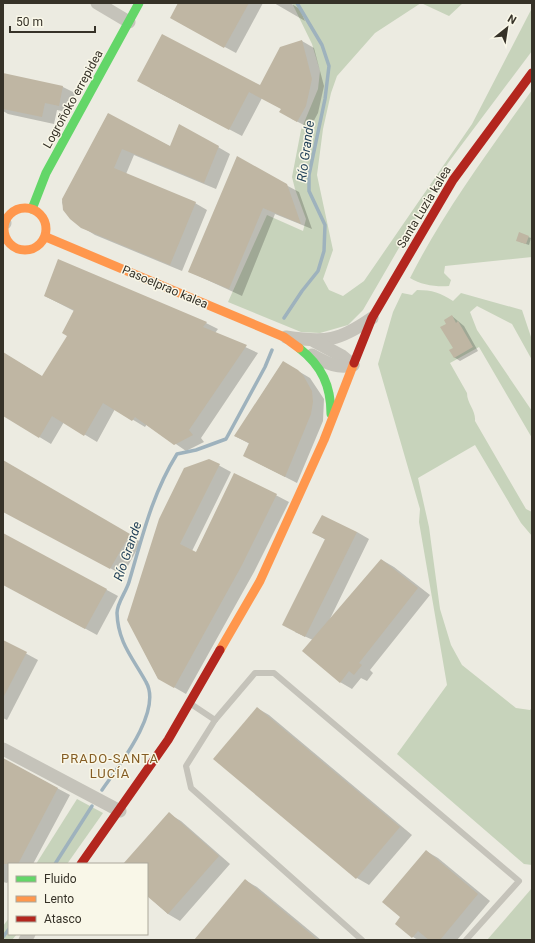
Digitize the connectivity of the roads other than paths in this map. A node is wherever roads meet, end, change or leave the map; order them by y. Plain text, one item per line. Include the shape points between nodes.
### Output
1 (97, 3) edge
2 (139, 3) edge
3 (129, 22) junction
4 (532, 73) edge
5 (32, 209) junction
6 (4, 222) edge
7 (46, 237) junction
8 (12, 246) junction
9 (6, 255) dead end
10 (372, 318) junction
11 (284, 337) junction
12 (314, 341) junction
13 (309, 354) junction
14 (353, 365) junction
15 (331, 422) junction
16 (190, 704) junction
17 (215, 720) junction
18 (3, 749) edge
19 (120, 811) junction
20 (82, 863) edge
21 (362, 940) edge
22 (466, 940) edge

1 - 3 street
2 - 3 street, Logroñoko errepidea
3 - 5 street, Logroñoko errepidea via 46,174
4 - 10 street, Santa Luzia kalea via 453,180
5 - 6 street via 13,212
5 - 7 street via 43,217 47,230
6 - 8 street via 4,231
7 - 8 street via 40,245 31,250 21,250
7 - 11 street, Pasoelprao kalea
8 - 9 street
10 - 12 street via 354,331 332,340
10 - 14 street, Santa Luzia kalea
11 - 12 street
11 - 13 street, Pasoelprao kalea
12 - 14 street
13 - 14 street via 332,366
13 - 15 street, Pasoelprao kalea via 323,371 332,397
14 - 15 street, Santa Luzia kalea
15 - 16 street, Santa Luzia kalea via 260,581
16 - 17 lane
16 - 19 street, Santa Luzia kalea
17 - 21 lane via 186,766 191,788
17 - 22 lane via 255,674 274,673 519,881
18 - 19 street
19 - 20 street, Santa Luzia kalea

